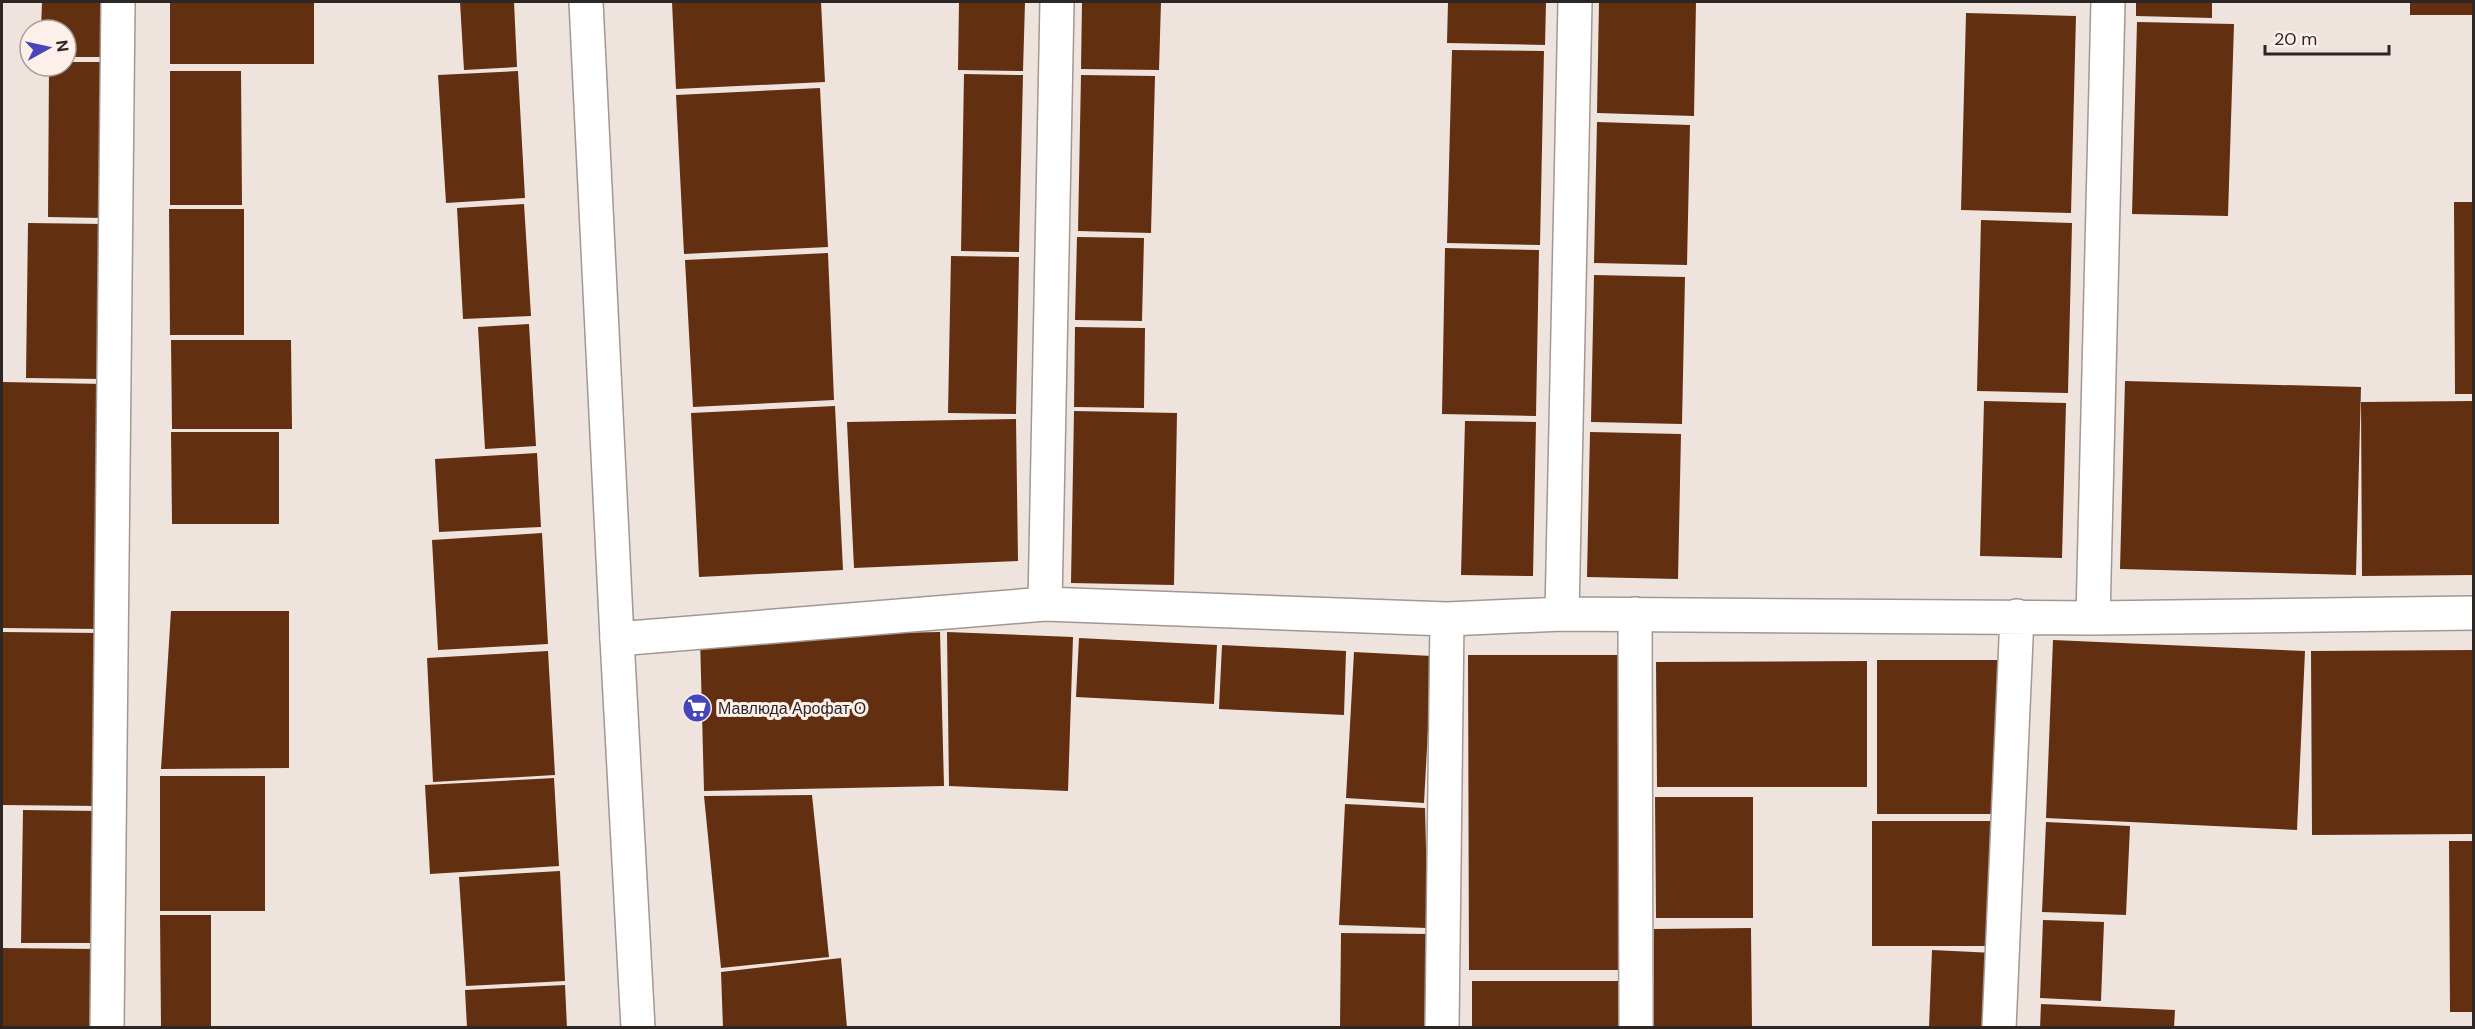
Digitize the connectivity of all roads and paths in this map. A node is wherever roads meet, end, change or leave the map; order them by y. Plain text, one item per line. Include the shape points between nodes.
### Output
1 (118, 2) edge
2 (586, 2) edge
3 (1057, 2) edge
4 (1575, 2) edge
5 (2108, 2) edge
6 (1045, 604) junction
7 (1563, 614) junction
8 (1635, 614) junction
9 (2474, 614) edge
10 (2017, 616) junction
11 (2093, 618) junction
12 (1447, 619) junction
13 (616, 639) junction
14 (107, 1028) edge
15 (638, 1028) edge
16 (1442, 1028) edge
17 (1636, 1028) edge
18 (1998, 1028) edge

1 - 14 street
2 - 13 street
3 - 6 street
4 - 7 street
5 - 11 street
6 - 12 street
6 - 13 street
7 - 8 street
7 - 12 street
8 - 10 street
8 - 17 street
9 - 11 street
10 - 11 street
10 - 18 street
12 - 16 street
13 - 15 street

